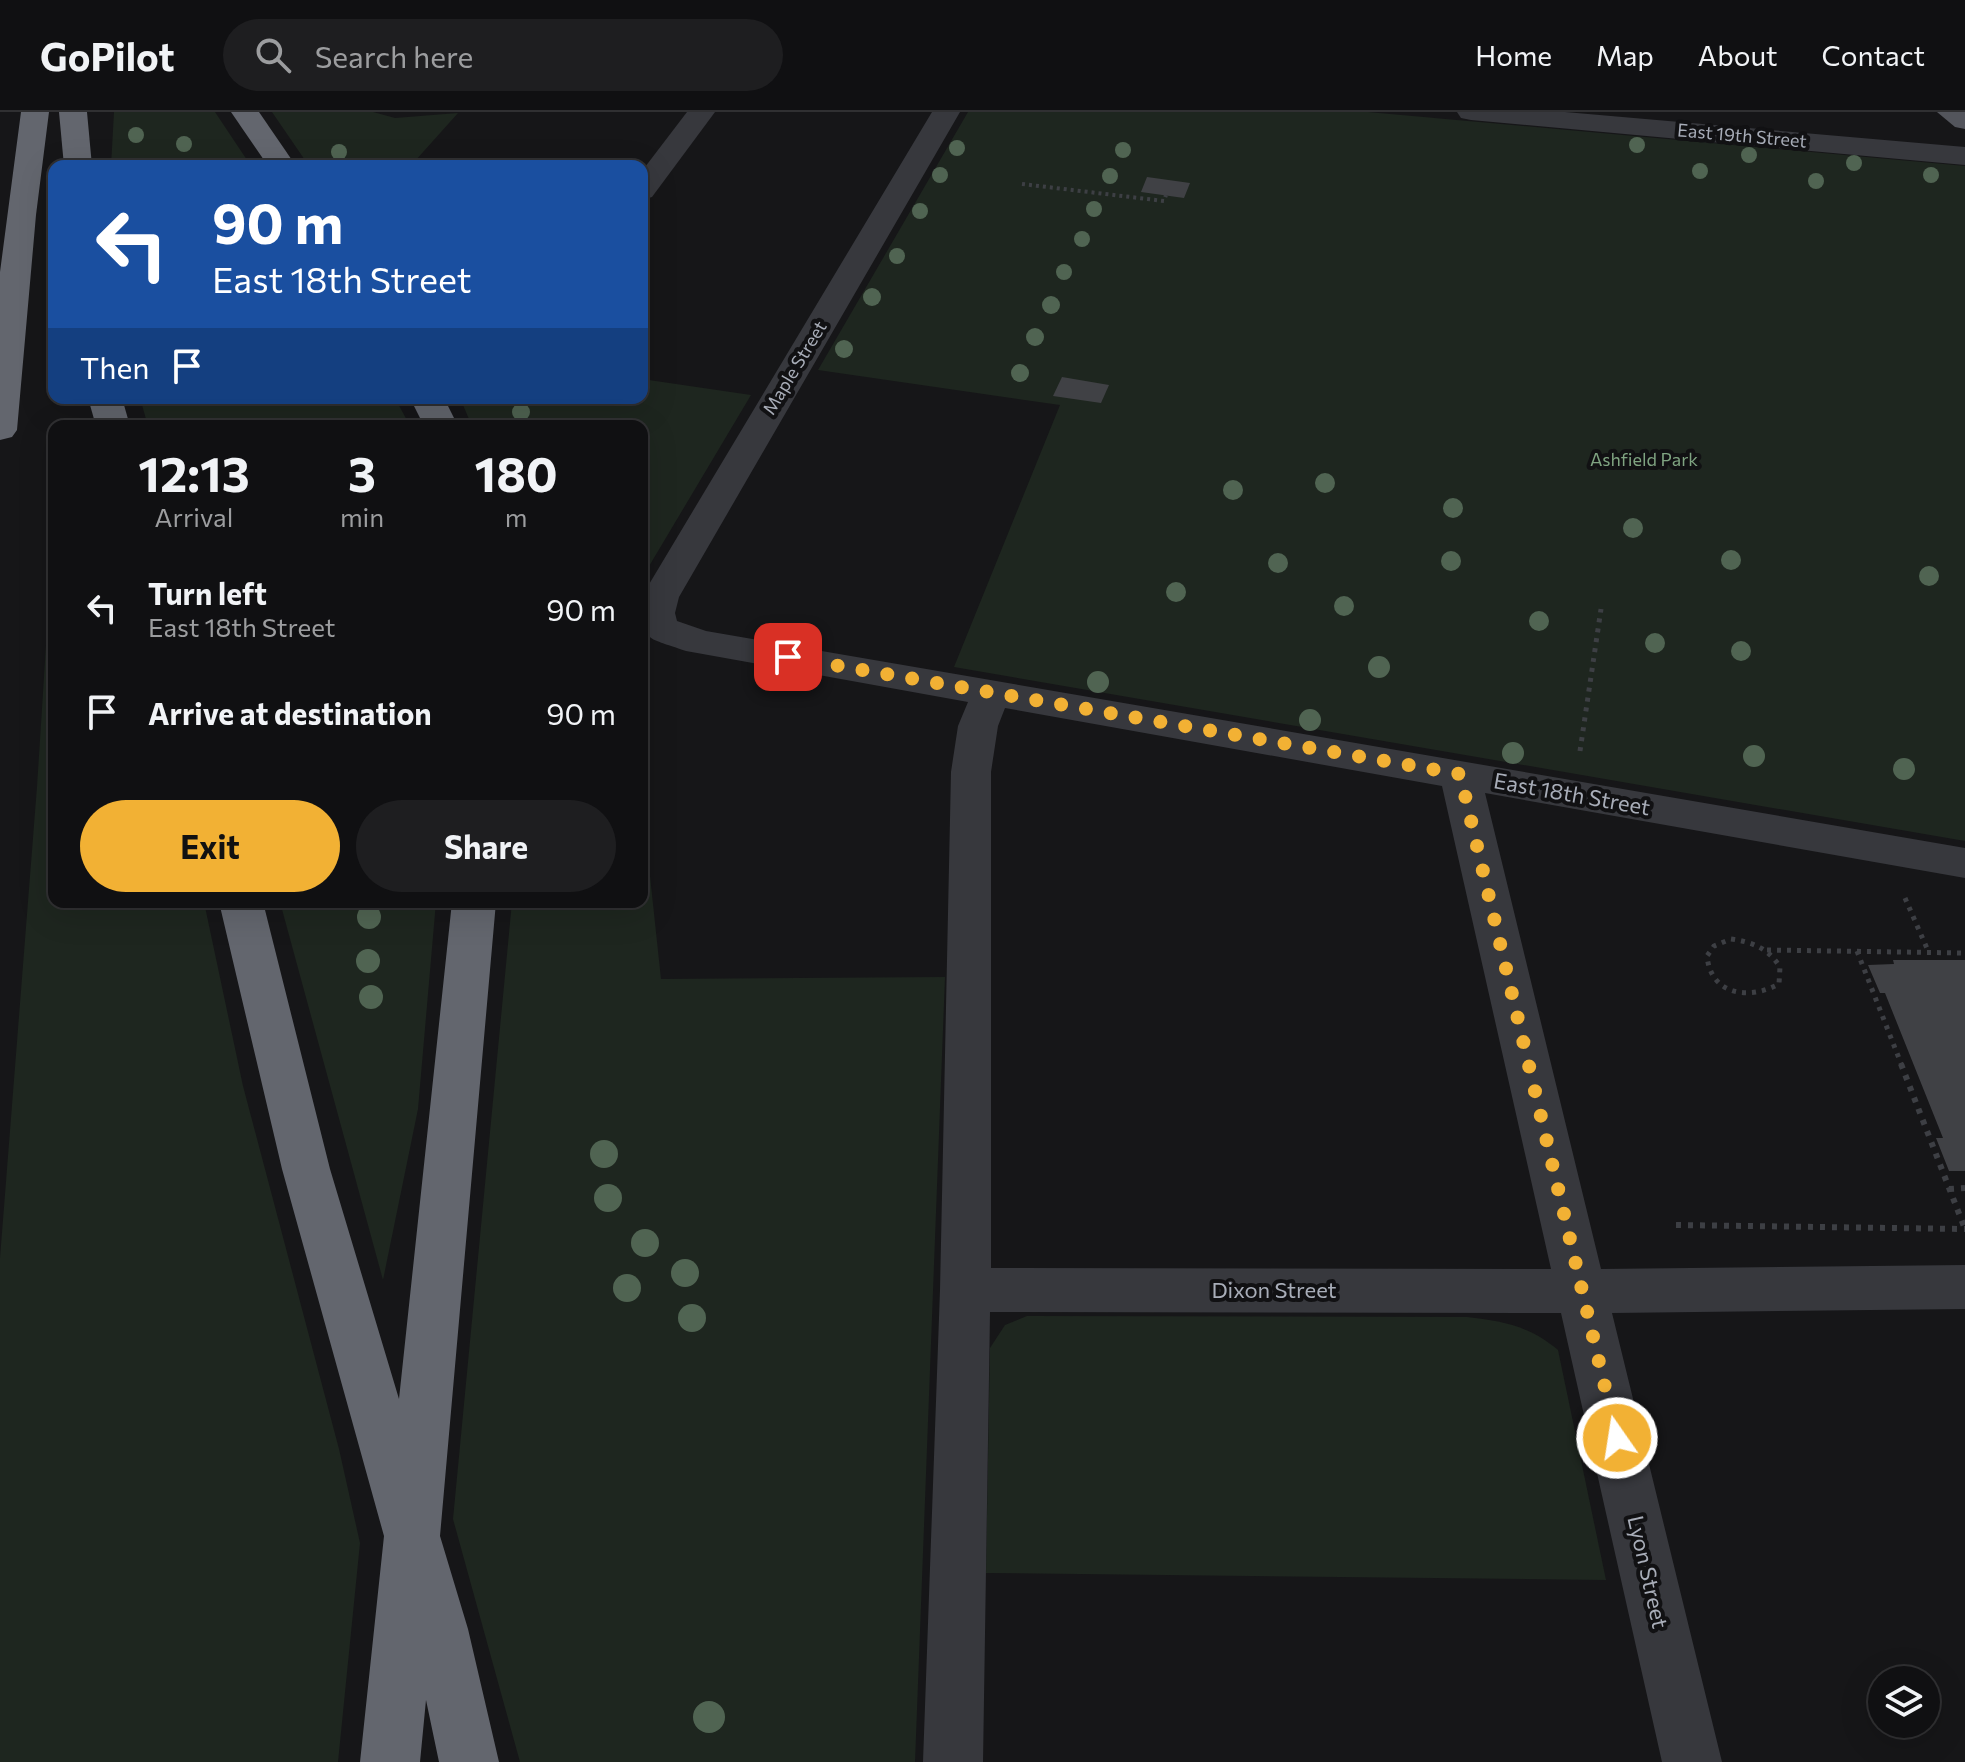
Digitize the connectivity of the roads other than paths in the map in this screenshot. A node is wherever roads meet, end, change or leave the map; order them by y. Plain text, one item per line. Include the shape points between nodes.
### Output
1 (35, 112) edge
2 (73, 112) edge
3 (245, 112) edge
4 (701, 112) edge
5 (946, 112) edge
6 (1471, 112) edge
7 (1951, 112) edge
8 (1965, 121) edge
9 (1965, 156) edge
10 (77, 160) edge
11 (278, 160) edge
12 (648, 183) edge
13 (0, 430) edge
14 (660, 628) joint
15 (991, 693) junction
16 (1460, 774) junction
17 (1965, 863) edge
18 (242, 908) edge
19 (473, 908) edge
20 (1965, 1287) edge
21 (965, 1290) junction
22 (1583, 1291) junction
23 (390, 1762) edge
24 (469, 1762) edge
25 (953, 1762) edge
26 (1692, 1762) edge

1 - 13 highway
2 - 10 highway
3 - 11 highway
4 - 12 street
5 - 14 street, Maple Street via 660,597
6 - 9 street, East 19th Street
7 - 8 main road
14 - 15 street, East 18th Street via 700,642
15 - 16 street, East 18th Street
15 - 21 street via 978,726 971,772
16 - 17 street, East 18th Street
16 - 22 street, Lyon Street
18 - 24 highway via 306,1169 439,1629
19 - 23 highway
20 - 22 street, Dixon Street
21 - 22 street, Dixon Street
21 - 25 street
22 - 26 street, Lyon Street

